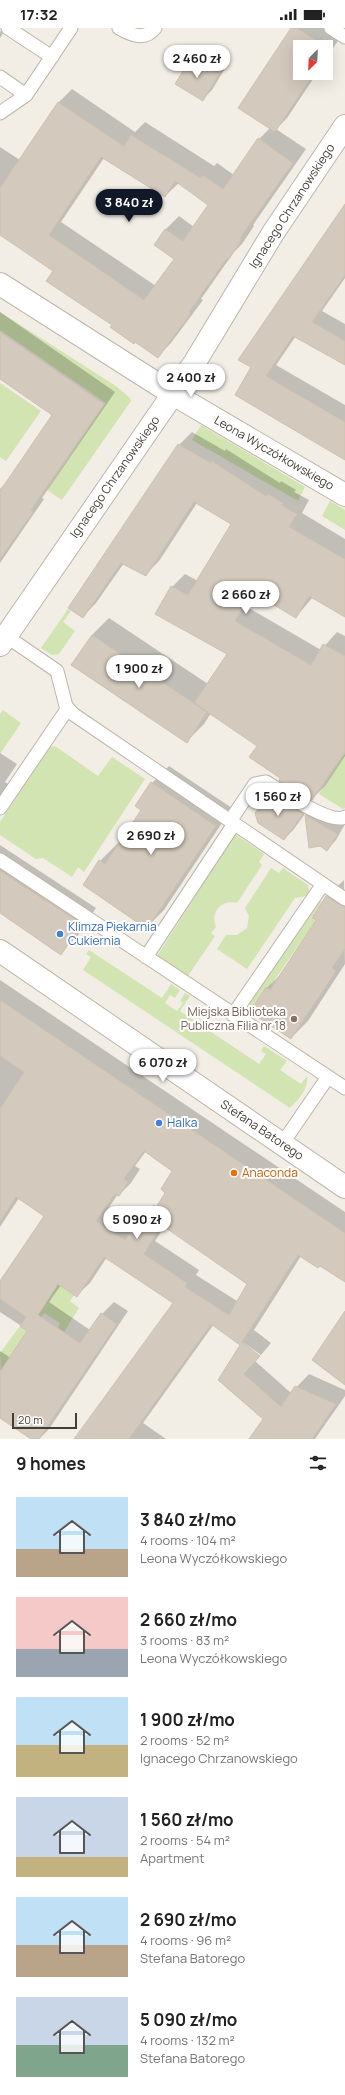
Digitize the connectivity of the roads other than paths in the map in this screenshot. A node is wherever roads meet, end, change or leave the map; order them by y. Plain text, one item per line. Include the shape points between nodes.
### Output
1 (8, 28) edge
2 (71, 28) edge
3 (119, 28) edge
4 (155, 28) edge
5 (331, 28) edge
6 (345, 37) edge
7 (52, 57) junction
8 (0, 77) edge
9 (26, 95) junction
10 (0, 113) edge
11 (345, 126) edge
12 (0, 284) edge
13 (173, 394) junction
14 (345, 495) edge
15 (3, 640) edge
16 (68, 708) junction
17 (0, 808) edge
18 (345, 817) edge
19 (232, 823) junction
20 (0, 860) edge
21 (323, 884) junction
22 (345, 899) edge
23 (0, 951) edge
24 (146, 957) junction
25 (233, 1015) junction
26 (328, 1077) junction
27 (345, 1088) edge
28 (282, 1144) junction
29 (345, 1187) edge

1 - 7 lane
2 - 7 lane
3 - 4 lane via 132,35 143,36 150,34
5 - 6 lane
7 - 9 lane
8 - 9 lane
9 - 10 lane
11 - 13 street, Ignacego Chrzanowskiego via 273,233
12 - 13 street, Leona Wyczółkowskiego
13 - 14 street, Leona Wyczółkowskiego
13 - 15 street, Ignacego Chrzanowskiego
15 - 16 lane via 57,671
16 - 17 lane
16 - 19 lane via 73,714
18 - 19 lane via 328,817 266,782 259,782 255,784
19 - 21 lane
19 - 24 lane
20 - 24 lane
21 - 22 lane
21 - 25 lane
23 - 28 street, Stefana Batorego
24 - 25 lane
25 - 26 lane
26 - 27 lane
26 - 28 lane
28 - 29 street, Stefana Batorego

